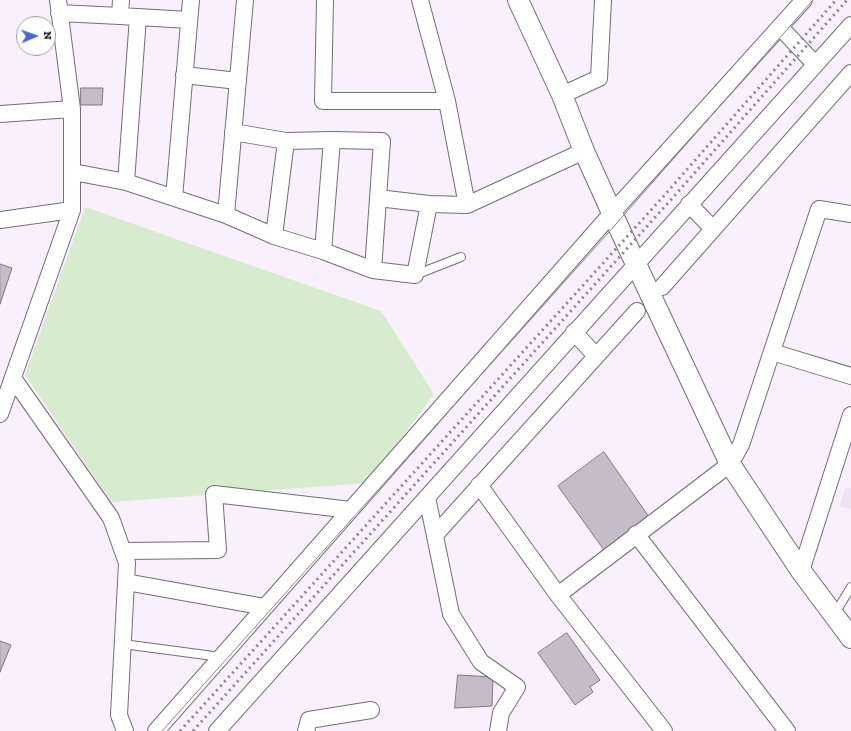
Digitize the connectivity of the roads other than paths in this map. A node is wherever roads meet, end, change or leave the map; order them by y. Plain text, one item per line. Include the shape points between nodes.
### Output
1 (121, 0) edge
2 (191, 0) edge
3 (245, 0) edge
4 (325, 0) edge
5 (420, 0) edge
6 (518, 0) edge
7 (603, 0) edge
8 (799, 3) edge
9 (58, 7) edge
10 (120, 16) junction
11 (138, 17) junction
12 (189, 20) junction
13 (851, 25) edge
14 (780, 27) junction
15 (816, 64) junction
16 (851, 73) edge
17 (184, 75) junction
18 (238, 82) junction
19 (562, 95) junction
20 (448, 101) junction
21 (72, 108) junction
22 (0, 114) edge
23 (233, 132) junction
24 (332, 140) junction
25 (286, 141) junction
26 (584, 151) junction
27 (73, 172) junction
28 (126, 182) junction
29 (174, 198) junction
30 (378, 198) junction
31 (429, 204) junction
32 (689, 204) junction
33 (466, 205) junction
34 (72, 210) junction
35 (612, 214) junction
36 (851, 214) edge
37 (226, 215) junction
38 (0, 220) edge
39 (713, 229) junction
40 (274, 236) junction
41 (323, 251) junction
42 (461, 257) dead end
43 (637, 262) junction
44 (373, 270) junction
45 (415, 276) junction
46 (662, 287) dead end
47 (638, 311) dead end
48 (574, 332) junction
49 (772, 352) junction
50 (596, 356) junction
51 (851, 376) edge
52 (13, 378) junction
53 (0, 414) edge
54 (850, 419) edge
55 (730, 464) junction
56 (479, 486) junction
57 (427, 497) junction
58 (351, 510) junction
59 (636, 534) junction
60 (434, 535) junction
61 (124, 550) junction
62 (802, 571) junction
63 (126, 582) junction
64 (851, 587) edge
65 (558, 595) junction
66 (265, 607) junction
67 (834, 616) junction
68 (851, 638) edge
69 (123, 644) junction
70 (221, 657) junction
71 (371, 710) dead end
72 (125, 731) edge
73 (156, 731) edge
74 (217, 731) edge
75 (306, 731) edge
76 (498, 731) edge
77 (664, 731) edge
78 (787, 731) edge

1 - 10 street
2 - 12 street
3 - 18 street
4 - 20 street via 323,101
5 - 20 street
6 - 19 street
7 - 19 street via 598,78
8 - 14 street
9 - 10 street
9 - 21 street
10 - 11 street
11 - 12 street
11 - 28 street
12 - 17 street
13 - 15 street
14 - 15 street
14 - 35 street
15 - 32 street
16 - 39 street
17 - 18 street
17 - 29 street
18 - 23 street
19 - 26 street
20 - 33 street
21 - 22 street
21 - 27 street
23 - 25 street
23 - 37 street
24 - 25 street
24 - 30 street via 382,141
24 - 41 street
25 - 40 street
26 - 33 street
26 - 35 street
27 - 28 street
27 - 34 street
28 - 29 street
29 - 37 street
30 - 31 street
30 - 44 street
31 - 33 street
31 - 45 street
32 - 39 street
32 - 43 street
34 - 38 street
34 - 52 street
35 - 43 street
35 - 58 street
36 - 49 street via 819,208
37 - 40 street
39 - 46 street
40 - 41 street
41 - 44 street
42 - 45 lane
43 - 48 street
43 - 55 street
44 - 45 street
47 - 50 street
48 - 50 street
48 - 57 street
49 - 51 street
49 - 55 street via 741,445
50 - 56 street
52 - 53 street
52 - 61 street via 111,518
54 - 62 street
55 - 59 street
55 - 62 street
56 - 60 street
56 - 65 street
57 - 60 street
57 - 74 street
58 - 61 street via 214,494 218,550
58 - 66 street
59 - 65 street
59 - 78 street
60 - 76 street via 451,614 481,662 517,687 501,713
61 - 63 street via 127,563
62 - 67 street
63 - 66 street
63 - 69 street
64 - 67 lane
65 - 77 street
66 - 70 street
67 - 68 street
69 - 70 lane
69 - 72 street via 120,715
70 - 73 street
71 - 75 street via 309,720

